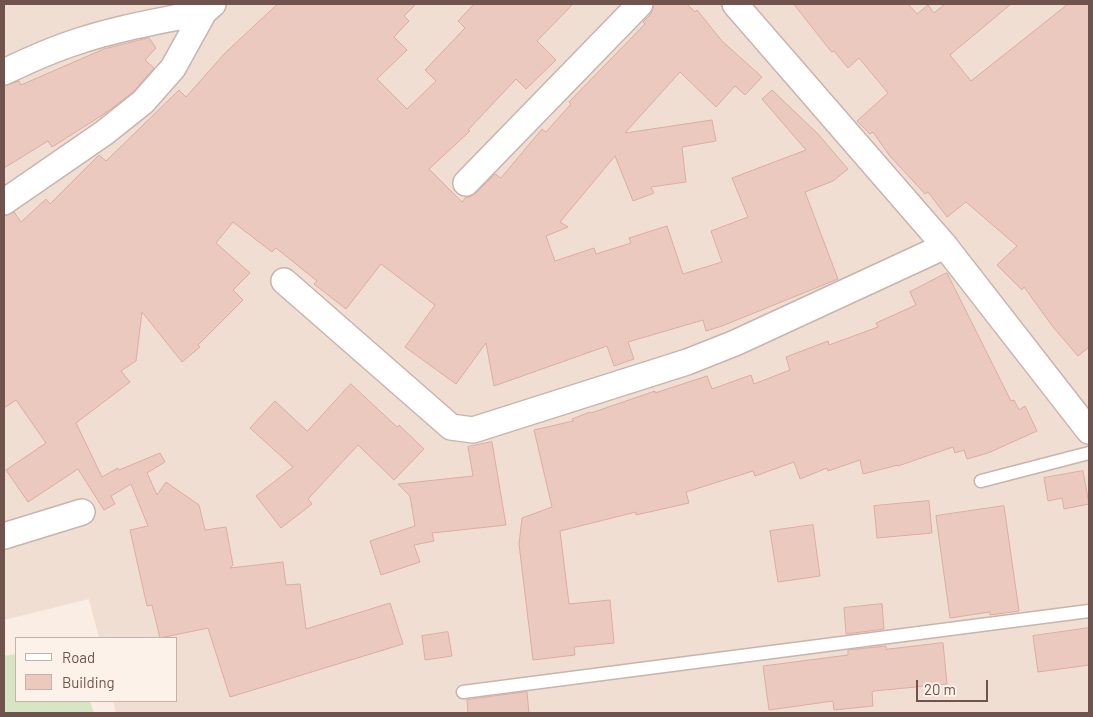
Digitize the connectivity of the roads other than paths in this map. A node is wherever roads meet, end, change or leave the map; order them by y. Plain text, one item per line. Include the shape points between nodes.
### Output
1 (640, 4) edge
2 (735, 4) edge
3 (209, 8) edge
4 (4, 72) edge
5 (466, 183) dead end
6 (4, 202) edge
7 (945, 246) junction
8 (284, 281) dead end
9 (1089, 431) edge
10 (1089, 453) edge
11 (981, 481) dead end
12 (82, 512) dead end
13 (4, 536) edge
14 (1089, 611) edge
15 (463, 692) dead end

1 - 5 street
2 - 7 street
3 - 4 street via 76,42
3 - 6 street via 173,68 143,102
7 - 8 street via 695,359 473,430 451,427
7 - 9 street
10 - 11 lane
12 - 13 street
14 - 15 lane

